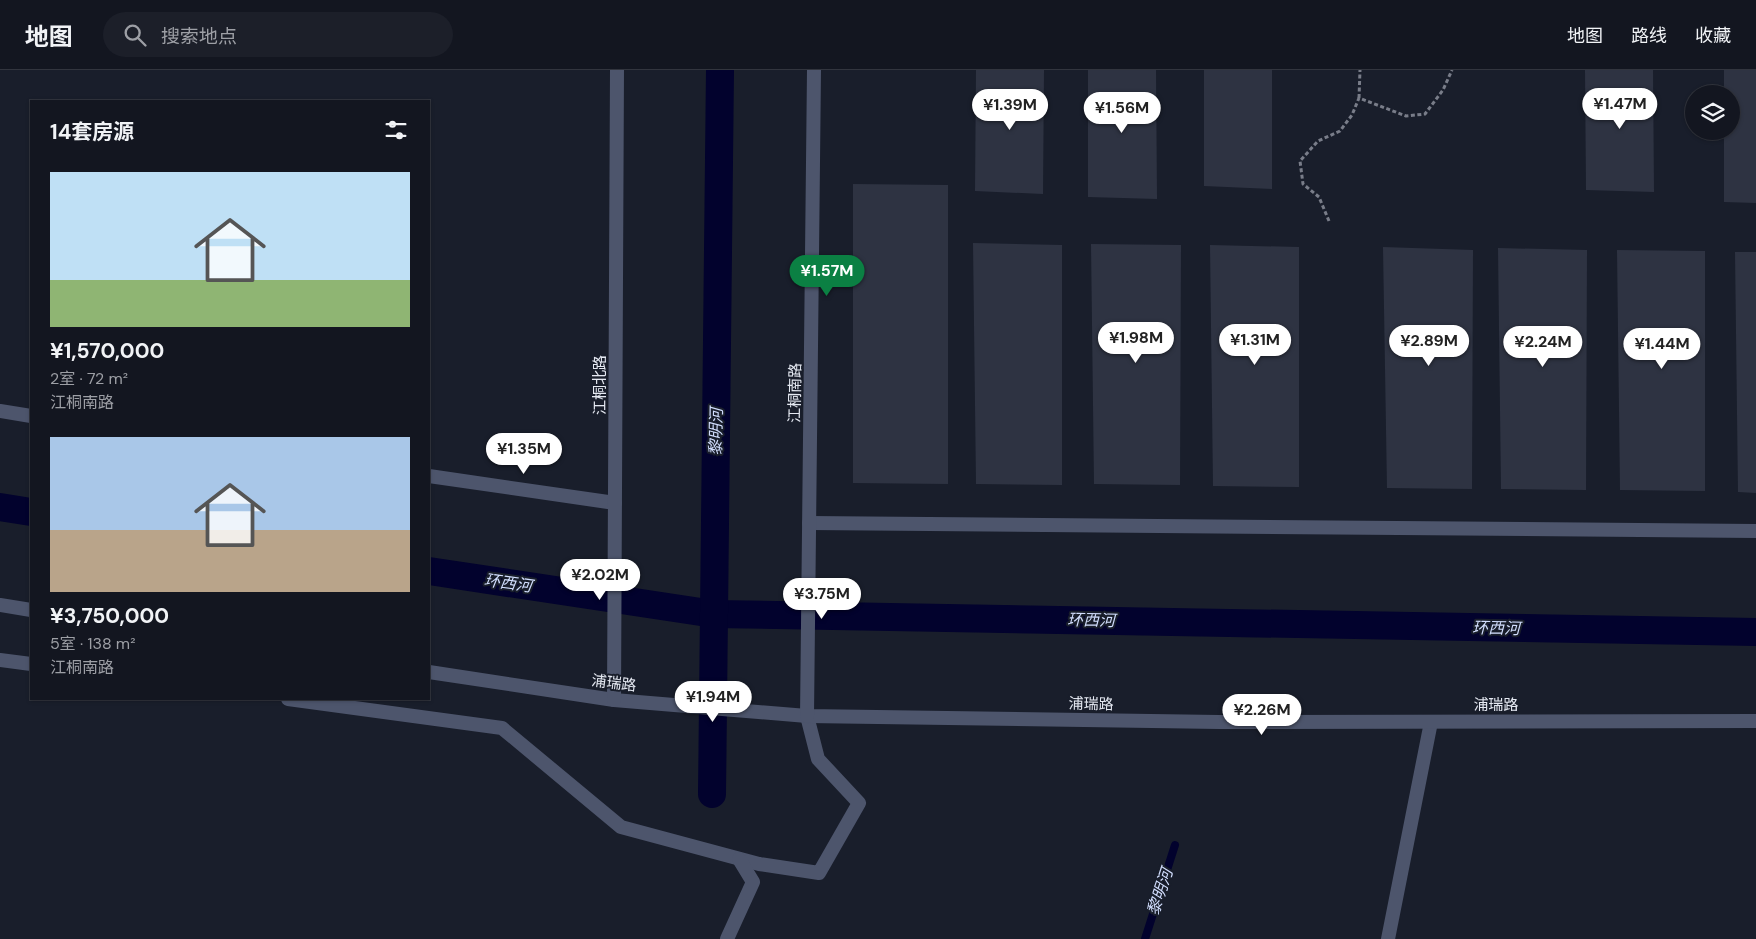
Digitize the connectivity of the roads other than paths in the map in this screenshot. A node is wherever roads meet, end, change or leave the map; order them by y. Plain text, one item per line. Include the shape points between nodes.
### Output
1 (617, 70) edge
2 (814, 70) edge
3 (0, 411) edge
4 (30, 416) edge
5 (430, 476) edge
6 (616, 504) junction
7 (809, 523) junction
8 (1756, 531) edge
9 (0, 605) edge
10 (30, 610) edge
11 (0, 660) edge
12 (30, 664) edge
13 (430, 672) edge
14 (295, 700) edge
15 (614, 700) junction
16 (807, 716) junction
17 (1756, 721) edge
18 (1431, 722) junction
19 (739, 859) junction
20 (727, 939) edge
21 (1388, 939) edge

1 - 6 street, 江桐北路
2 - 7 street, 江桐南路
3 - 4 street
5 - 6 street
6 - 15 street, 江桐北路
7 - 8 street
7 - 16 street, 江桐南路
9 - 10 street
11 - 12 street
13 - 15 street, 浦瑞路
14 - 19 street via 502,728 621,827
15 - 16 street, 浦瑞路
16 - 18 street, 浦瑞路
16 - 19 street, 江桐南路 via 818,759 859,803 818,873
17 - 18 street, 浦瑞路
18 - 21 street
19 - 20 street via 753,882

